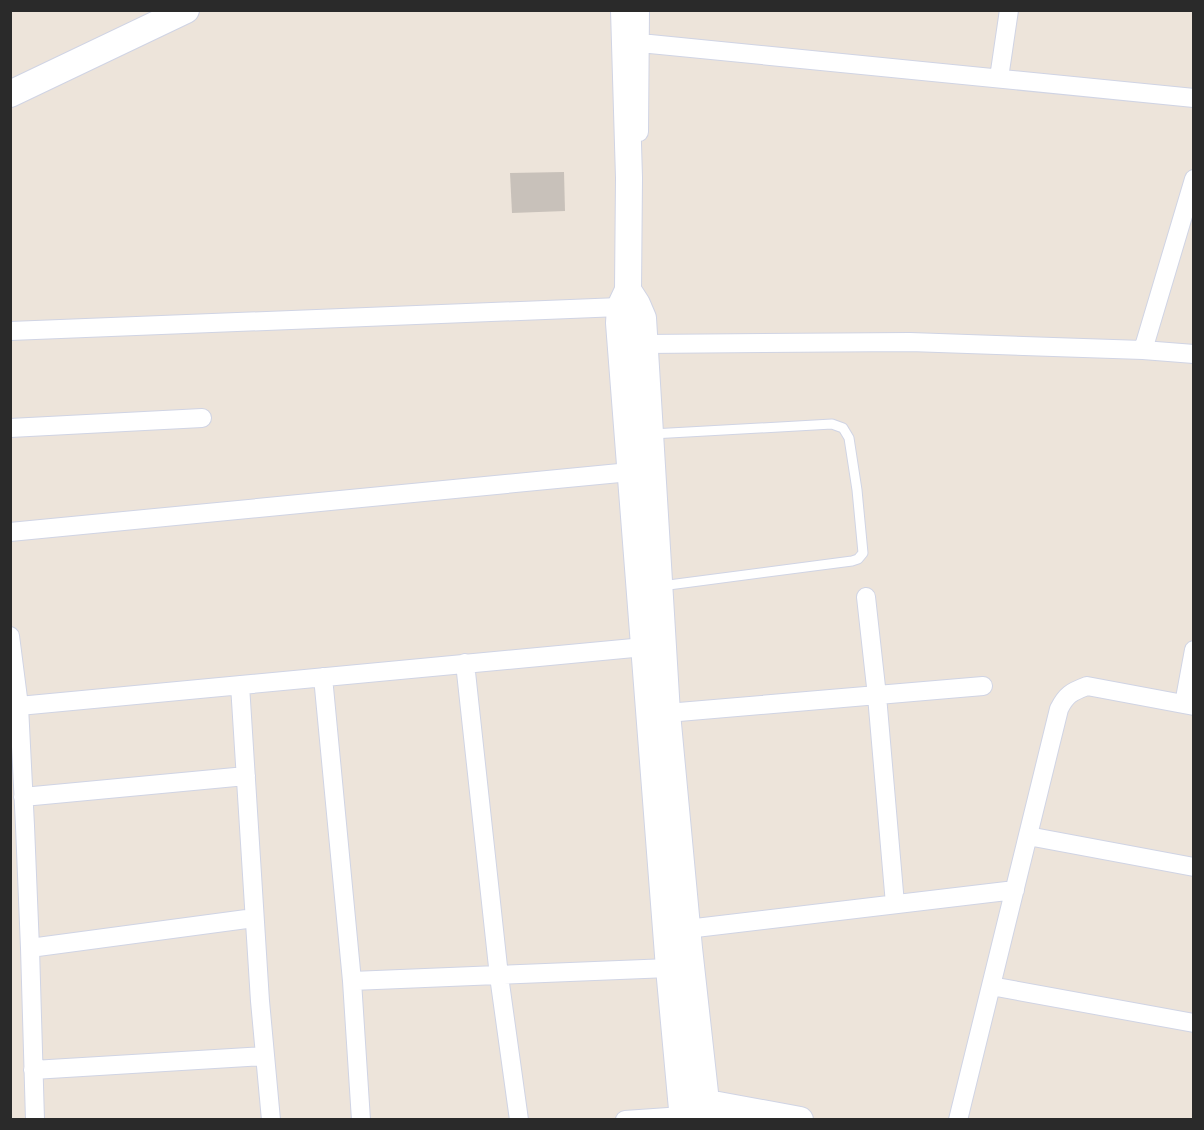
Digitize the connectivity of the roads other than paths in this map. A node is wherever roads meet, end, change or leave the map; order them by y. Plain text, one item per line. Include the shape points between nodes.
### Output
1 (186, 10) edge
2 (624, 10) edge
3 (640, 10) edge
4 (1009, 10) edge
5 (640, 43) junction
6 (999, 78) junction
7 (10, 94) edge
8 (1194, 98) edge
9 (1194, 179) edge
10 (628, 301) junction
11 (10, 331) edge
12 (644, 344) junction
13 (1143, 350) junction
14 (1194, 354) edge
15 (202, 418) dead end
16 (10, 428) edge
17 (650, 434) junction
18 (630, 472) junction
19 (10, 532) edge
20 (659, 586) junction
21 (866, 597) dead end
22 (11, 644) edge
23 (644, 647) junction
24 (1194, 650) edge
25 (465, 663) junction
26 (323, 677) junction
27 (240, 685) junction
28 (983, 686) dead end
29 (877, 696) junction
30 (1189, 705) edge
31 (19, 706) junction
32 (667, 713) junction
33 (246, 776) junction
34 (23, 797) junction
35 (18, 826) edge
36 (1028, 836) junction
37 (1194, 867) edge
38 (1015, 890) junction
39 (895, 904) junction
40 (254, 918) junction
41 (687, 929) junction
42 (30, 948) junction
43 (669, 968) junction
44 (499, 976) junction
45 (352, 981) junction
46 (991, 986) junction
47 (1194, 1023) edge
48 (265, 1056) junction
49 (33, 1070) junction
50 (692, 1111) edge
51 (34, 1119) edge
52 (271, 1119) edge
53 (361, 1119) edge
54 (519, 1119) edge
55 (625, 1119) edge
56 (800, 1119) edge
57 (958, 1119) edge

1 - 7 main road
2 - 10 main road
3 - 5 street
4 - 6 street
5 - 6 street
5 - 10 street
6 - 8 street
9 - 13 street
10 - 11 street
10 - 12 main road via 643,318
10 - 18 main road via 619,323
12 - 13 street via 910,342
12 - 17 main road
13 - 14 street
15 - 16 street
17 - 20 main road
17 - 20 lane via 832,424 843,428 849,438 863,553 852,561
18 - 19 street
18 - 23 main road
20 - 32 main road
21 - 29 street
22 - 31 street
23 - 25 street
23 - 43 main road
24 - 30 street
25 - 26 street
25 - 44 street
26 - 27 street
26 - 45 street
27 - 31 street
27 - 33 street
28 - 29 street
29 - 32 street
29 - 39 street
30 - 36 street via 1087,686 1073,691 1059,710
31 - 34 street
32 - 41 main road
33 - 34 street
33 - 40 street
34 - 35 street
35 - 42 street
36 - 37 street
36 - 38 street
38 - 39 street
38 - 46 street
39 - 41 street
40 - 42 street
40 - 48 street
41 - 50 main road
42 - 49 street
43 - 44 street
43 - 50 main road
44 - 45 street
44 - 54 street
45 - 53 street
46 - 47 street
46 - 57 street
48 - 49 street
48 - 52 street
49 - 51 street
50 - 55 street
50 - 56 main road

